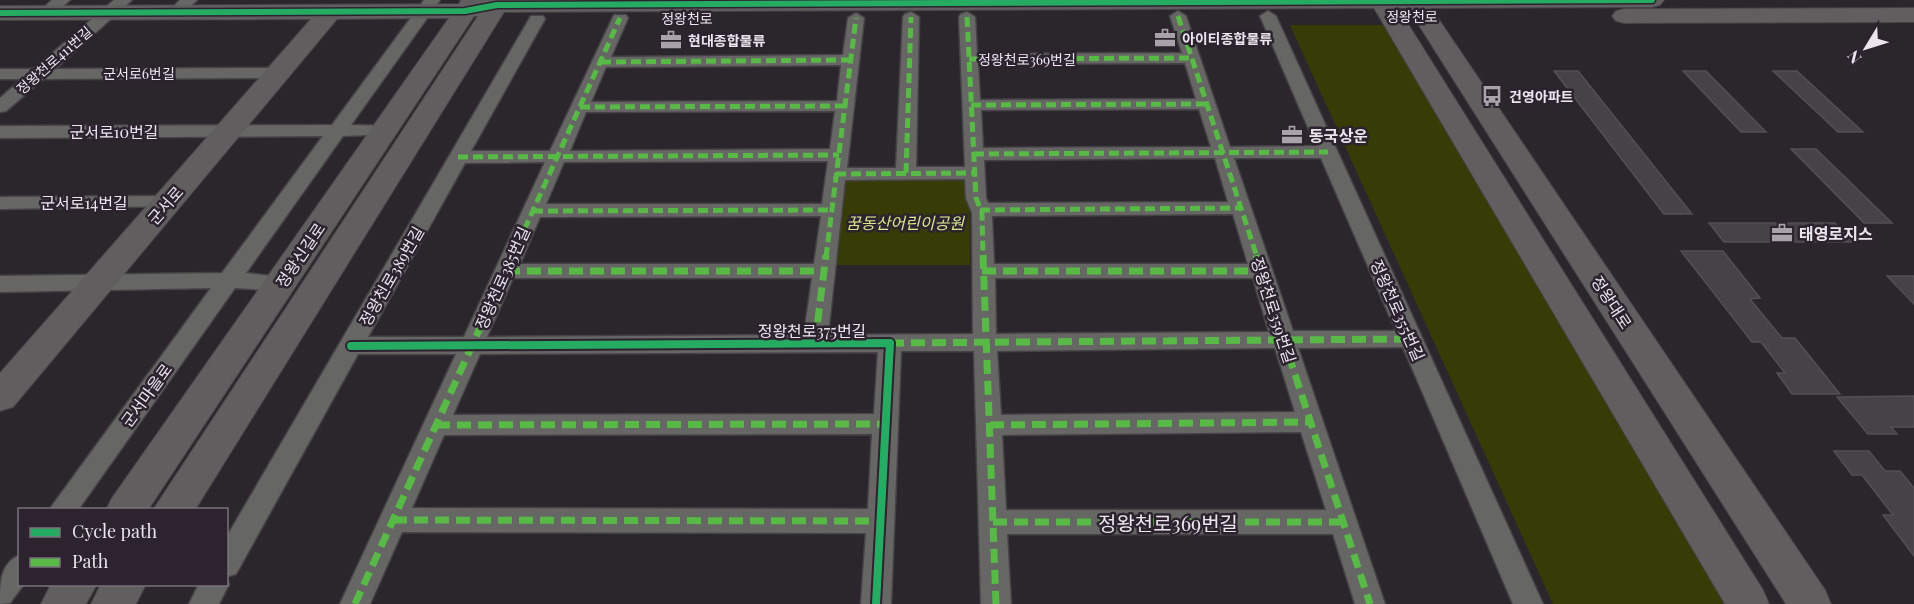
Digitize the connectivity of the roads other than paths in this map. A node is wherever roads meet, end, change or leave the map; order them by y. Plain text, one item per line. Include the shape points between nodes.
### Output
1 (1652, 0) edge
2 (1872, 0) edge
3 (1878, 0) edge
4 (1401, 5) edge
5 (116, 6) edge
6 (182, 6) edge
7 (428, 6) edge
8 (54, 7) edge
9 (485, 7) edge
10 (330, 12) junction
11 (0, 13) edge
12 (1910, 15) edge
13 (1178, 16) junction
14 (1268, 16) junction
15 (910, 17) junction
16 (967, 17) junction
17 (620, 18) junction
18 (856, 18) junction
19 (537, 19) junction
20 (1192, 58) junction
21 (969, 59) junction
22 (851, 60) junction
23 (601, 62) junction
24 (278, 73) junction
25 (0, 74) edge
26 (39, 74) junction
27 (1207, 104) junction
28 (971, 105) junction
29 (845, 106) junction
30 (0, 107) edge
31 (580, 107) junction
32 (338, 130) junction
33 (384, 130) junction
34 (228, 131) junction
35 (0, 132) edge
36 (1328, 152) junction
37 (1223, 153) junction
38 (558, 156) junction
39 (458, 157) junction
40 (974, 163) junction
41 (838, 165) junction
42 (906, 173) junction
43 (0, 202) edge
44 (167, 202) junction
45 (1241, 208) junction
46 (832, 210) junction
47 (980, 210) junction
48 (533, 211) junction
49 (506, 271) junction
50 (824, 271) junction
51 (982, 271) junction
52 (1262, 271) junction
53 (229, 280) junction
54 (281, 283) junction
55 (0, 284) edge
56 (98, 284) junction
57 (1411, 339) junction
58 (1284, 340) junction
59 (985, 342) junction
60 (815, 343) junction
61 (890, 343) junction
62 (351, 346) junction
63 (472, 346) junction
64 (3, 390) edge
65 (1311, 422) junction
66 (886, 424) junction
67 (436, 425) junction
68 (990, 425) junction
69 (63, 508) edge
70 (127, 508) edge
71 (174, 508) edge
72 (393, 520) junction
73 (880, 521) junction
74 (993, 522) junction
75 (1343, 522) junction
76 (228, 561) edge
77 (18, 570) edge
78 (74, 586) edge
79 (124, 586) edge
80 (214, 586) edge
81 (0, 594) edge
82 (62, 604) edge
83 (112, 604) edge
84 (204, 604) edge
85 (355, 604) edge
86 (876, 604) edge
87 (996, 604) edge
88 (1370, 604) edge
89 (1528, 604) edge
90 (1748, 604) edge
91 (1810, 604) edge

1 - 4 street, 정왕천로
2 - 3 street
3 - 12 street
4 - 9 street, 정왕천로
4 - 12 street, 정왕천로
4 - 14 street, 정왕천로
4 - 90 street
4 - 91 street, 정왕대로
5 - 6 street, 정왕천로
5 - 8 street, 정왕천로
5 - 26 street, 정왕천로411번길
6 - 10 street, 정왕천로
7 - 9 street, 정왕천로
7 - 10 street, 정왕천로
7 - 32 street, 군서마을로
8 - 11 street, 정왕천로
9 - 19 street, 정왕천로
9 - 33 street, 정왕신길로
9 - 71 street, 정왕신길로
10 - 24 street, 군서로
13 - 14 street, 정왕천로
13 - 16 street, 정왕천로
13 - 20 street, 정왕천로359번길
14 - 36 street, 정왕천로355번길
15 - 16 street, 정왕천로
15 - 18 street, 정왕천로
15 - 42 street
16 - 21 street, 정왕천로369번길
17 - 18 street, 정왕천로
17 - 19 street, 정왕천로
17 - 23 street, 정왕천로385번길
18 - 22 street, 정왕천로375번길
19 - 39 street, 정왕천로389번길
20 - 21 street, 정왕천로369번길
20 - 27 street, 정왕천로359번길
21 - 28 street, 정왕천로369번길
22 - 23 street
22 - 29 street, 정왕천로375번길
23 - 31 street, 정왕천로385번길
24 - 26 street, 군서로6번길
24 - 34 street, 군서로
25 - 26 street, 군서로6번길
26 - 30 street, 정왕천로411번길
27 - 28 street
27 - 37 street, 정왕천로359번길
28 - 40 street, 정왕천로369번길
29 - 31 street
29 - 41 street, 정왕천로375번길
31 - 38 street, 정왕천로385번길
32 - 33 street
32 - 34 street
32 - 53 street, 군서마을로
33 - 54 street, 정왕신길로
34 - 35 street, 군서로10번길
34 - 44 street, 군서로
36 - 37 street
36 - 57 street, 정왕천로355번길
37 - 40 street
37 - 45 street, 정왕천로359번길
38 - 39 street
38 - 41 street
38 - 48 street, 정왕천로385번길
39 - 62 street, 정왕천로389번길
40 - 42 street
40 - 47 street, 정왕천로369번길
41 - 42 street
41 - 46 street, 정왕천로375번길
43 - 44 street, 군서로14번길
44 - 56 street, 군서로
45 - 47 street
45 - 52 street, 정왕천로359번길
46 - 48 street
46 - 50 street, 정왕천로375번길
47 - 51 street, 정왕천로369번길
48 - 49 street, 정왕천로385번길
49 - 50 street
49 - 63 street, 정왕천로385번길
50 - 60 street, 정왕천로375번길
51 - 52 street
51 - 59 street, 정왕천로369번길
52 - 58 street, 정왕천로359번길
53 - 54 street
53 - 56 street
53 - 69 street, 군서마을로
54 - 70 street, 정왕신길로
55 - 56 street
56 - 64 street, 군서로
57 - 58 street
57 - 89 street, 정왕천로355번길
58 - 59 street
58 - 65 street, 정왕천로359번길
59 - 61 street
59 - 68 street, 정왕천로369번길
60 - 61 street, 정왕천로375번길
60 - 63 street, 정왕천로375번길
61 - 66 street, 정왕천로375번길
62 - 63 street, 정왕천로375번길
62 - 76 street, 정왕천로389번길
63 - 67 street, 정왕천로385번길
65 - 68 street
65 - 75 street, 정왕천로359번길
66 - 67 street
66 - 73 street, 정왕천로375번길
67 - 72 street, 정왕천로385번길
68 - 74 street, 정왕천로369번길
72 - 73 street
72 - 85 street, 정왕천로385번길
73 - 86 street, 정왕천로375번길
74 - 75 street, 정왕천로369번길
74 - 87 street, 정왕천로369번길
75 - 88 street, 정왕천로359번길
77 - 81 street
78 - 82 street
79 - 83 street
80 - 84 street

